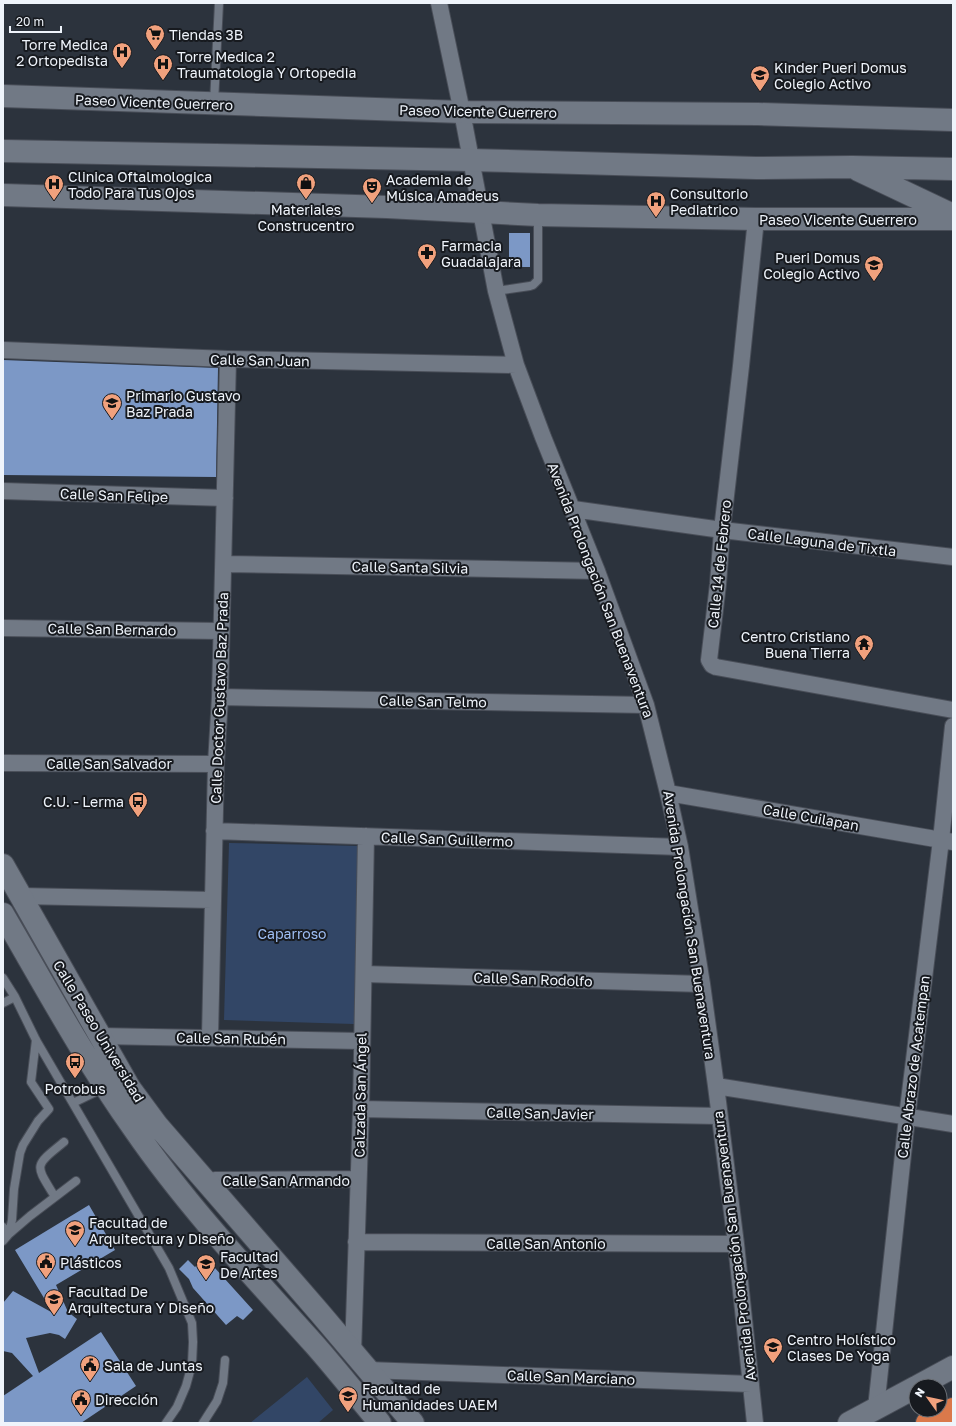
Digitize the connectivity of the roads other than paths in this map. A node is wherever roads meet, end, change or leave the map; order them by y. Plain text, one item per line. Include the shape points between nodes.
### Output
1 (219, 3) edge
2 (439, 3) edge
3 (3, 96) edge
4 (214, 104) junction
5 (462, 112) junction
6 (953, 120) edge
7 (3, 150) edge
8 (470, 160) junction
9 (852, 167) junction
10 (953, 169) edge
11 (3, 195) edge
12 (480, 211) junction
13 (538, 214) junction
14 (953, 215) edge
15 (756, 218) junction
16 (953, 219) edge
17 (496, 291) junction
18 (3, 350) edge
19 (228, 359) junction
20 (516, 365) junction
21 (3, 491) edge
22 (225, 498) junction
23 (573, 509) junction
24 (722, 530) junction
25 (953, 557) edge
26 (224, 564) junction
27 (597, 571) junction
28 (3, 628) edge
29 (222, 631) junction
30 (220, 697) junction
31 (646, 705) junction
32 (953, 710) edge
33 (953, 726) edge
34 (3, 763) edge
35 (216, 764) junction
36 (668, 793) junction
37 (214, 831) junction
38 (366, 836) junction
39 (947, 841) edge
40 (680, 847) junction
41 (3, 866) edge
42 (21, 896) junction
43 (212, 900) junction
44 (3, 914) edge
45 (364, 974) junction
46 (3, 978) edge
47 (702, 984) junction
48 (15, 996) junction
49 (3, 1003) edge
50 (100, 1036) junction
51 (210, 1037) junction
52 (36, 1040) junction
53 (361, 1041) junction
54 (716, 1086) junction
55 (106, 1087) junction
56 (72, 1103) junction
57 (361, 1109) junction
58 (719, 1116) junction
59 (907, 1117) junction
60 (953, 1124) edge
61 (64, 1142) dead end
62 (358, 1179) junction
63 (215, 1180) dead end
64 (76, 1181) dead end
65 (55, 1197) junction
66 (3, 1227) edge
67 (9, 1234) junction
68 (3, 1241) edge
69 (356, 1242) junction
70 (736, 1244) junction
71 (353, 1353) junction
72 (225, 1360) dead end
73 (953, 1368) edge
74 (368, 1370) junction
75 (934, 1378) edge
76 (750, 1384) junction
77 (908, 1392) edge
78 (876, 1408) junction
79 (953, 1409) edge
80 (166, 1423) edge
81 (203, 1423) edge
82 (380, 1423) edge
83 (412, 1423) edge
84 (754, 1423) edge
85 (849, 1423) edge
86 (927, 1423) edge

1 - 4 lane
2 - 5 street, Avenida Prolongación San Buenaventura
3 - 4 main road, Paseo Vicente Guerrero
4 - 5 main road, Paseo Vicente Guerrero
5 - 6 main road, Paseo Vicente Guerrero via 758,114
5 - 8 street, Avenida Prolongación San Buenaventura
7 - 8 main road
8 - 9 main road via 756,168
8 - 12 street, Avenida Prolongación San Buenaventura
9 - 10 main road
9 - 14 main road
11 - 12 main road, Paseo Vicente Guerrero
12 - 13 main road, Paseo Vicente Guerrero
12 - 17 street, Avenida Prolongación San Buenaventura
13 - 15 main road, Paseo Vicente Guerrero
13 - 17 lane via 538,280 530,286
15 - 16 main road, Paseo Vicente Guerrero
15 - 24 street, Calle 14 de Febrero
17 - 20 street, Avenida Prolongación San Buenaventura
18 - 19 street, Calle San Juan
19 - 20 street, Calle San Juan
19 - 22 street, Calle Doctor Gustavo Baz Prada
20 - 23 street, Avenida Prolongación San Buenaventura
21 - 22 street, Calle San Felipe
22 - 26 street, Calle Doctor Gustavo Baz Prada
23 - 24 street, Calle Laguna de Tixtla
23 - 27 street, Avenida Prolongación San Buenaventura
24 - 25 street, Calle Laguna de Tixtla
24 - 32 street, Calle 14 de Febrero via 709,660 712,665
26 - 27 street, Calle Santa Silvia
26 - 29 street, Calle Doctor Gustavo Baz Prada
27 - 31 street, Avenida Prolongación San Buenaventura
28 - 29 street, Calle San Bernardo
29 - 30 street, Calle Doctor Gustavo Baz Prada
30 - 31 street, Calle San Telmo
30 - 35 street, Calle Doctor Gustavo Baz Prada
31 - 36 street, Avenida Prolongación San Buenaventura
33 - 39 street, Calle Abrazo de Acatempan
34 - 35 street, Calle San Salvador
35 - 37 street, Calle Doctor Gustavo Baz Prada
36 - 39 street, Calle Cuilapan
36 - 40 street, Avenida Prolongación San Buenaventura
37 - 38 street, Calle San Guillermo
37 - 43 street, Calle Doctor Gustavo Baz Prada
38 - 40 street, Calle San Guillermo
38 - 45 street, Calzada San Ángel
39 - 59 street, Calle Abrazo de Acatempan
40 - 47 street, Avenida Prolongación San Buenaventura
41 - 42 main road, Calle Paseo Universidad
42 - 43 street
42 - 50 main road, Calle Paseo Universidad
43 - 51 street, Calle Doctor Gustavo Baz Prada
44 - 55 main road, Calle Paseo Universidad via 81,1049
45 - 47 street, Calle San Rodolfo
45 - 53 street, Calzada San Ángel
46 - 48 lane
47 - 54 street, Avenida Prolongación San Buenaventura
48 - 49 lane
48 - 52 lane
50 - 51 street, Calle San Rubén
50 - 71 main road, Calle Paseo Universidad via 129,1086 157,1125
51 - 53 street, Calle San Rubén
52 - 56 lane
52 - 67 lane via 31,1082 49,1109 38,1121 20,1153
53 - 57 street, Calzada San Ángel
54 - 58 street, Avenida Prolongación San Buenaventura
54 - 59 street
55 - 56 lane
55 - 82 main road, Calle Paseo Universidad via 184,1196
56 - 80 lane via 168,1268 192,1323 192,1364 186,1386
57 - 58 street, Calle San Javier
57 - 62 street, Calzada San Ángel
58 - 70 street, Avenida Prolongación San Buenaventura
59 - 60 street
59 - 78 street, Calle Abrazo de Acatempan
61 - 65 lane via 45,1158 40,1166 40,1172
62 - 63 street, Calle San Armando
62 - 69 street, Calzada San Ángel
64 - 65 lane
65 - 67 lane
66 - 67 lane
67 - 68 lane
69 - 70 street, Calle San Antonio
69 - 71 street, Calzada San Ángel
70 - 76 street, Avenida Prolongación San Buenaventura
71 - 74 main road, Calle Paseo Universidad
72 - 81 lane via 223,1383 217,1401
73 - 75 main road
74 - 76 street, Calle San Marciano
74 - 83 main road, Calle Paseo Universidad
76 - 84 street, Avenida Prolongación San Buenaventura
77 - 78 main road
78 - 85 main road
79 - 86 highway

